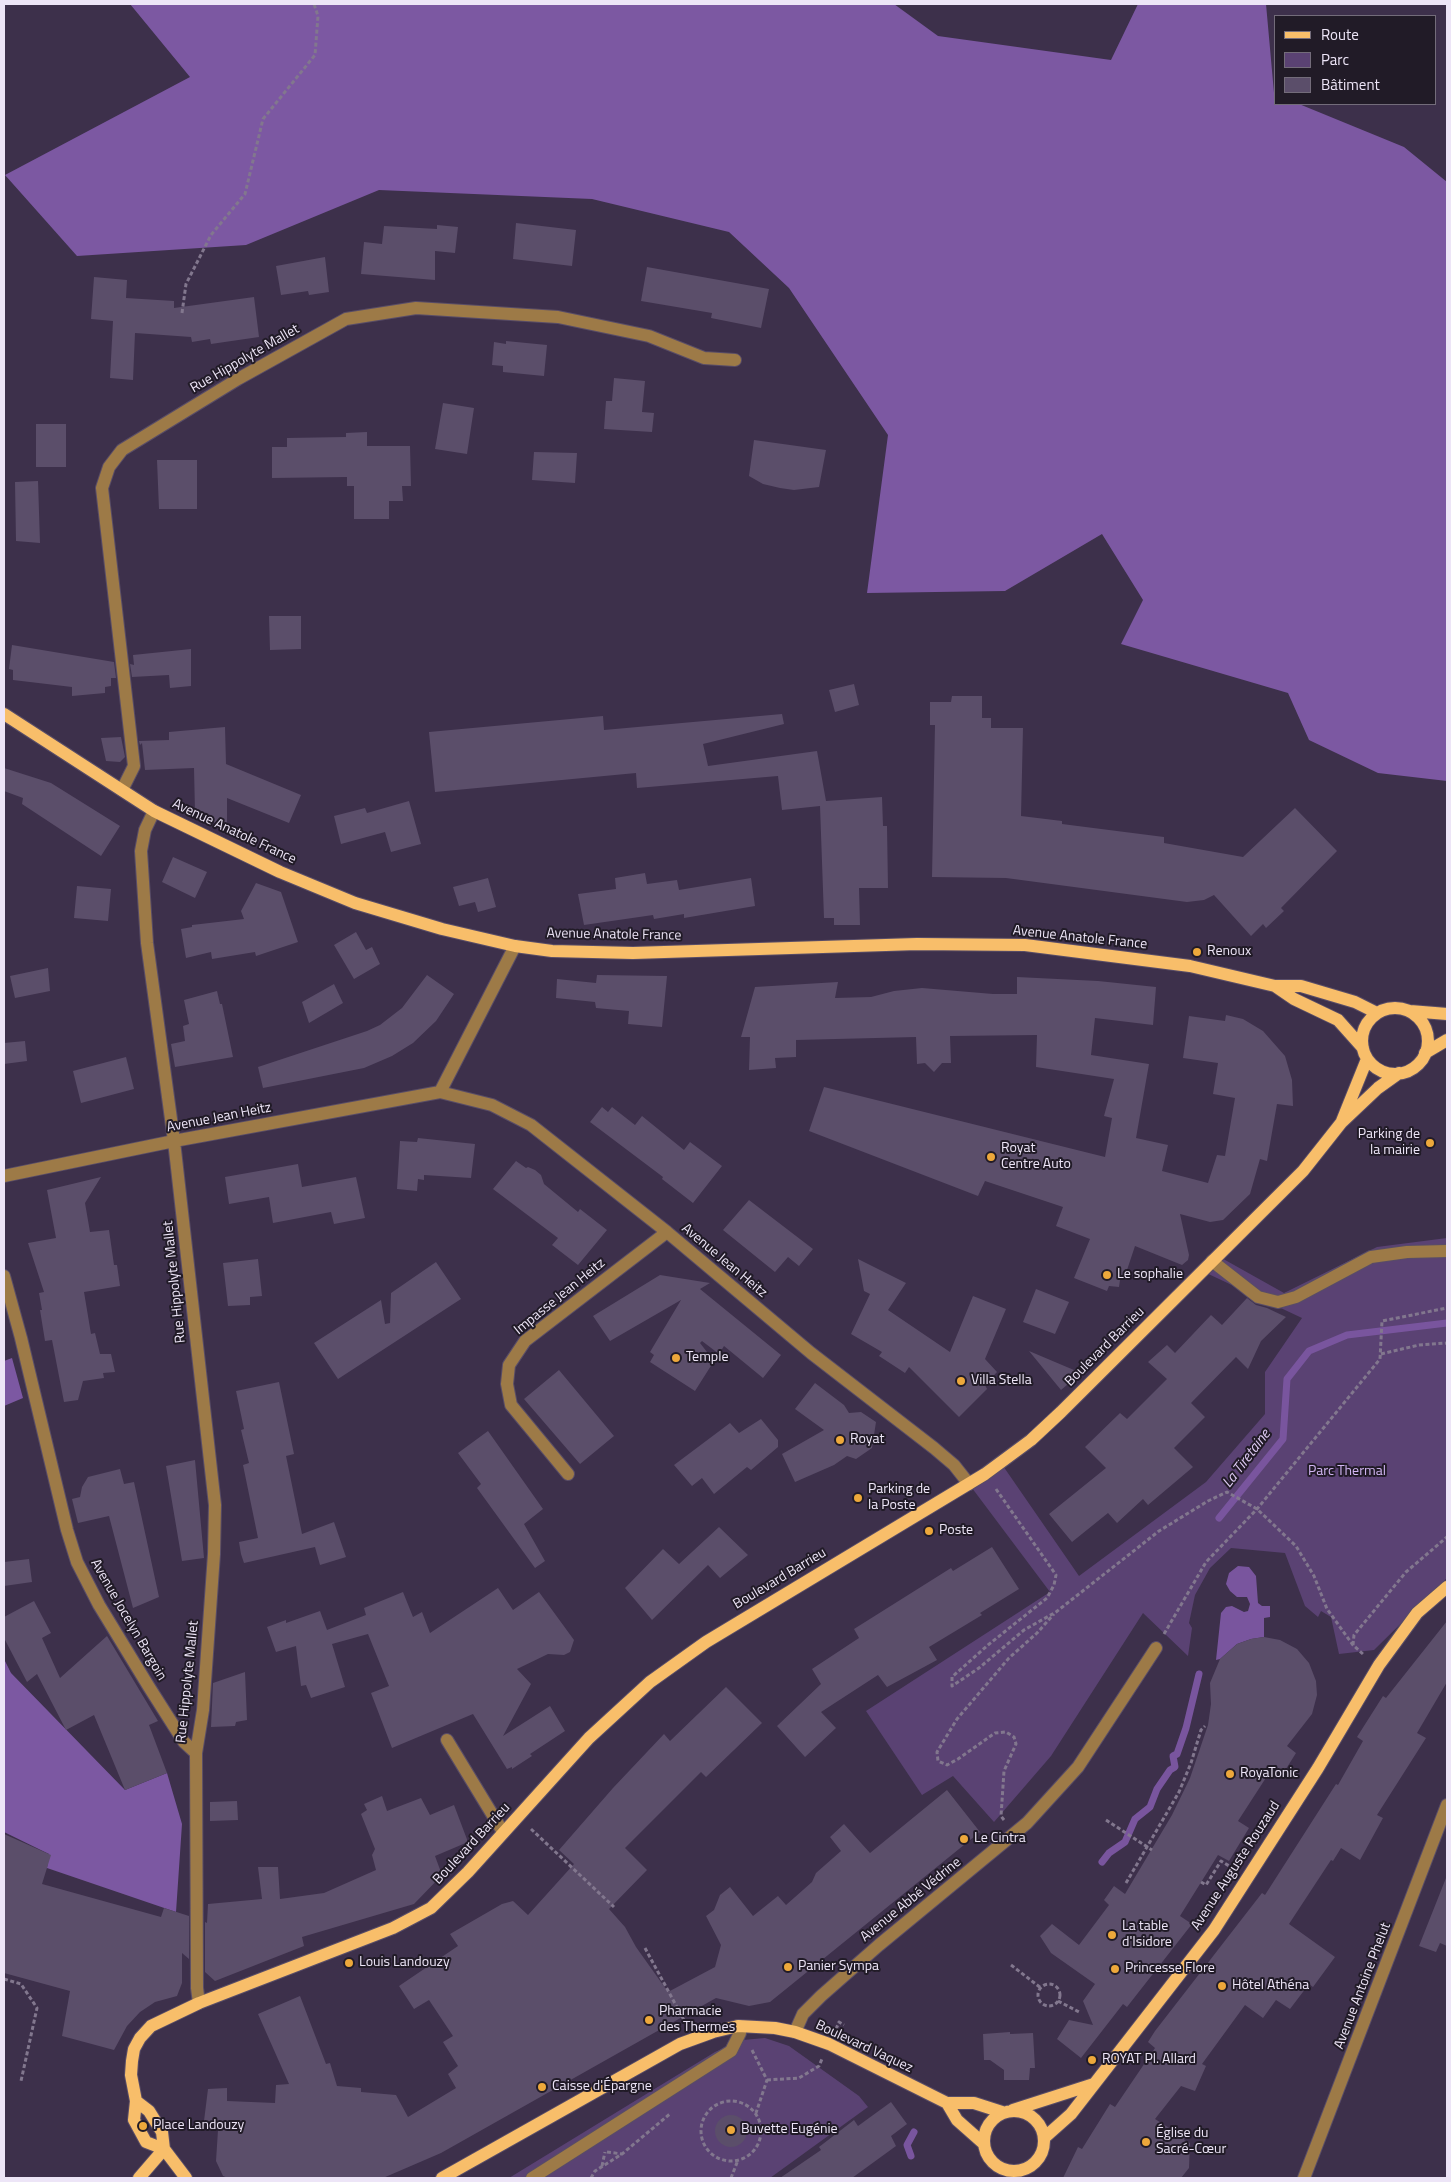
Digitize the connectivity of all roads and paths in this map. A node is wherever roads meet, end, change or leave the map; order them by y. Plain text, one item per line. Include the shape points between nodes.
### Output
1 (314, 4) edge
2 (182, 312) dead end
3 (735, 360) dead end
4 (4, 714) edge
5 (122, 790) junction
6 (154, 811) junction
7 (515, 946) junction
8 (1275, 986) junction
9 (1410, 1011) junction
10 (1377, 1013) junction
11 (1447, 1014) edge
12 (1447, 1040) edge
13 (1365, 1053) junction
14 (1425, 1053) junction
15 (1398, 1073) junction
16 (440, 1092) junction
17 (1341, 1123) junction
18 (174, 1141) junction
19 (4, 1176) edge
20 (667, 1232) junction
21 (1447, 1251) edge
22 (1212, 1261) junction
23 (4, 1276) edge
24 (1447, 1308) edge
25 (1447, 1343) edge
26 (1381, 1351) junction
27 (568, 1474) dead end
28 (985, 1474) junction
29 (969, 1484) junction
30 (1257, 1509) junction
31 (1447, 1536) edge
32 (1447, 1587) edge
33 (1056, 1612) junction
34 (1353, 1645) junction
35 (1156, 1648) joint
36 (1379, 1665) junction
37 (1205, 1726) dead end
38 (447, 1740) dead end
39 (196, 1752) junction
40 (1447, 1805) edge
41 (517, 1817) junction
42 (1106, 1820) dead end
43 (503, 1832) junction
44 (1012, 1835) junction
45 (1150, 1849) junction
46 (1249, 1877) junction
47 (1201, 1882) dead end
48 (1126, 1883) dead end
49 (614, 1907) dead end
50 (645, 1948) dead end
51 (1011, 1965) dead end
52 (4, 1979) edge
53 (1041, 1988) junction
54 (1058, 2001) junction
55 (199, 2003) junction
56 (1081, 2013) dead end
57 (682, 2016) dead end
58 (744, 2027) junction
59 (795, 2032) junction
60 (21, 2081) dead end
61 (1094, 2084) junction
62 (136, 2101) junction
63 (947, 2103) junction
64 (1008, 2111) junction
65 (756, 2113) junction
66 (1044, 2138) junction
67 (983, 2143) junction
68 (164, 2149) junction
69 (622, 2154) dead end
70 (738, 2160) junction
71 (1035, 2163) junction
72 (601, 2166) dead end
73 (1000, 2173) edge
74 (139, 2178) edge
75 (186, 2178) edge
76 (442, 2178) edge
77 (532, 2178) edge
78 (731, 2178) edge
79 (1033, 2178) edge
80 (1304, 2178) edge

1 - 2 path via 318,16 315,55 263,119 246,194 211,235 186,284
3 - 5 street, Rue Hippolyte Mallet via 704,358 649,336 558,318 416,308 346,319 238,379 122,450 109,467 102,488 134,766
4 - 5 main road, Avenue Anatole France
5 - 6 main road, Avenue Anatole France
6 - 7 main road, Avenue Anatole France via 280,872 355,903 442,929
6 - 18 street, Rue Hippolyte Mallet via 145,830 141,851 147,943
7 - 8 main road, Avenue Anatole France via 633,953 917,944 1025,945 1190,966
7 - 16 street
8 - 10 main road, Avenue Anatole France via 1308,988 1355,1002
8 - 13 main road, Avenue Anatole France via 1338,1020
9 - 10 main road via 1392,1008
9 - 11 main road
9 - 14 main road via 1424,1025 1428,1043
10 - 13 main road via 1364,1028
12 - 14 main road
13 - 15 main road via 1376,1067
13 - 17 main road, Boulevard Barrieu
14 - 15 main road via 1414,1067
15 - 17 main road, Boulevard Barrieu
16 - 18 street, Avenue Jean Heitz
16 - 20 street, Avenue Jean Heitz via 492,1105 531,1125
17 - 22 main road, Boulevard Barrieu via 1303,1171
18 - 19 street, Avenue Jean Heitz
18 - 39 street, Rue Hippolyte Mallet via 214,1505 214,1554 203,1710
20 - 27 street, Impasse Jean Heitz via 525,1341 509,1365 507,1384 511,1404
20 - 29 street, Avenue Jean Heitz via 811,1353 934,1448
21 - 22 street via 1371,1257 1296,1297 1278,1302 1258,1297
22 - 28 main road, Boulevard Barrieu via 1061,1412 1031,1440
23 - 39 street, Avenue Jocelyn Bargoin via 77,1562 98,1605 148,1687 184,1742
24 - 26 path via 1382,1321
25 - 26 path
26 - 30 path via 1380,1360
28 - 29 main road, Boulevard Barrieu
28 - 33 path via 1056,1575 1047,1598 952,1677 952,1686 1024,1630
29 - 41 main road, Boulevard Barrieu via 681,1658 624,1705
30 - 33 path via 1227,1492 1208,1501 1159,1532
30 - 34 path via 1296,1546 1314,1576 1327,1609
30 - 35 path via 1206,1562
31 - 34 path via 1406,1572 1354,1635
32 - 36 main road, Avenue Auguste Rouzaud via 1417,1613
33 - 44 path via 1009,1658 963,1712 937,1752 938,1761 947,1765 995,1733 1006,1732 1014,1737 1016,1744 1004,1771 1001,1816
34 - 36 path
35 - 44 street, Avenue Abbé Védrine via 1078,1767
36 - 46 main road, Avenue Auguste Rouzaud
37 - 45 path via 1179,1792
38 - 43 street
39 - 55 street
40 - 80 street, Avenue Antoine Phelut
41 - 43 main road, Boulevard Barrieu
41 - 49 path
42 - 45 path
43 - 55 main road, Boulevard Barrieu via 449,1892 412,1919
44 - 59 street, Avenue Abbé Védrine via 821,1996 803,2014
45 - 48 path
46 - 47 path via 1222,1859 1206,1885
46 - 61 main road, Avenue Auguste Rouzaud via 1214,1930
50 - 57 path
51 - 53 path
52 - 60 path via 21,1984 37,2008
53 - 54 path via 1051,1984 1057,1988 1060,1993
53 - 54 path via 1039,1998 1042,2003 1049,2006
54 - 56 path
55 - 62 main road, Boulevard Barrieu via 151,2026 140,2038 134,2049 131,2075
58 - 59 main road, Boulevard Vaquez
58 - 65 path via 768,2080
58 - 76 main road, Boulevard Vaquez via 713,2032 680,2044
58 - 77 street via 731,2051
59 - 63 main road, Boulevard Vaquez via 829,2044
61 - 64 main road
61 - 66 main road, Avenue Auguste Rouzaud via 1071,2114
62 - 68 main road via 149,2111 162,2132
62 - 68 main road via 134,2120 146,2142
63 - 64 main road via 974,2103
63 - 67 main road via 957,2120
64 - 66 main road via 1021,2111 1035,2119
64 - 67 main road via 989,2123
65 - 70 path via 761,2123 761,2136 748,2156
65 - 70 path via 747,2104 736,2100 724,2101 713,2106 701,2125 701,2138 715,2157
66 - 71 main road
67 - 73 main road via 988,2157
68 - 74 main road
68 - 75 main road
69 - 72 path via 605,2152
70 - 78 path
71 - 73 main road via 1024,2169
71 - 79 main road

